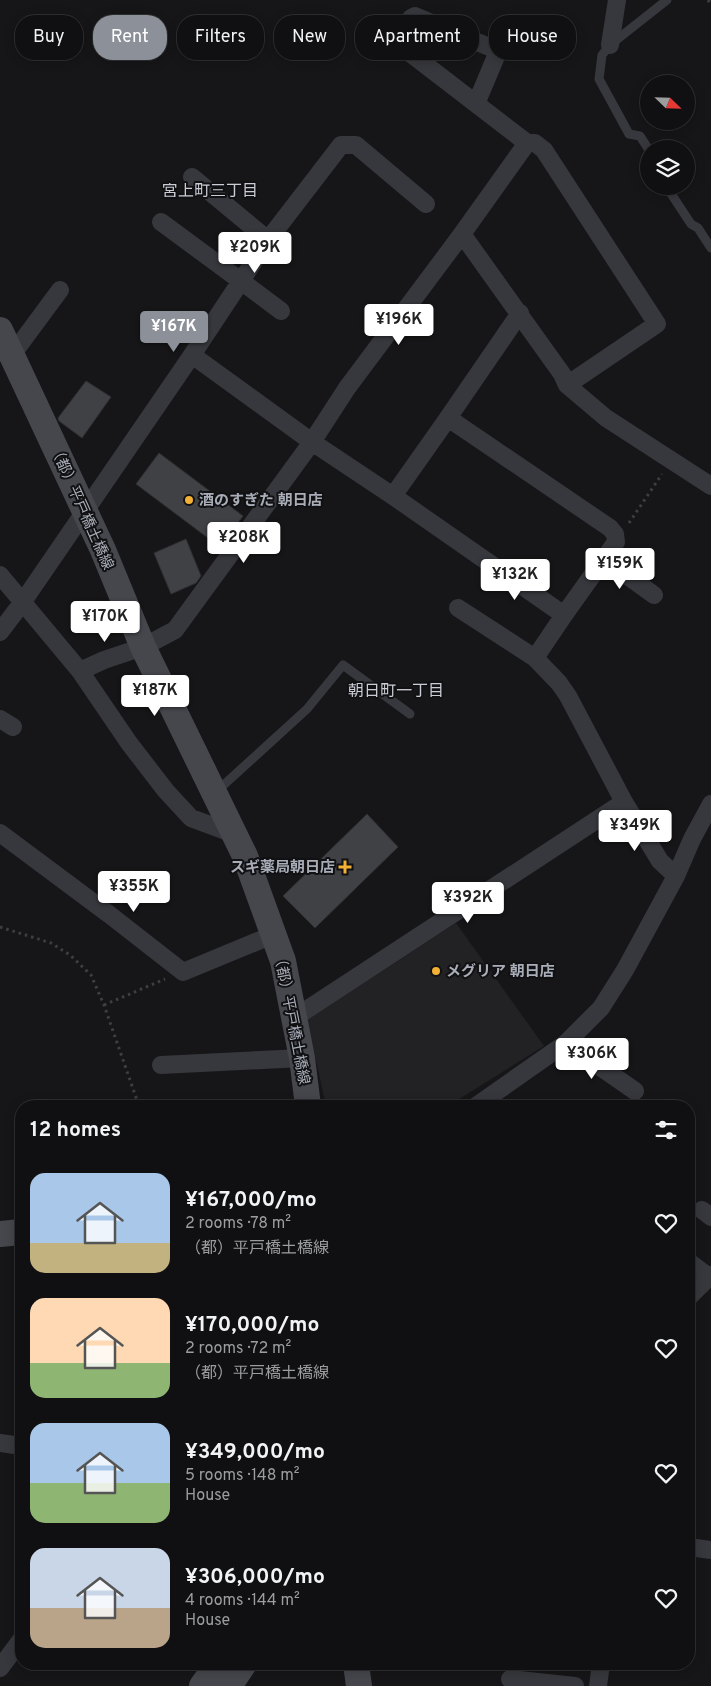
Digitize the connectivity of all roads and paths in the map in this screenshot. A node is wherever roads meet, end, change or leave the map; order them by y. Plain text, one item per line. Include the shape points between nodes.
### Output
1 (617, 0) edge
2 (667, 0) edge
3 (708, 0) edge
4 (711, 4) edge
5 (610, 45) junction
6 (476, 104) junction
7 (643, 140) edge
8 (527, 143) junction
9 (192, 177) dead end
10 (672, 195) edge
11 (426, 204) dead end
12 (162, 222) dead end
13 (462, 234) junction
14 (268, 240) junction
15 (711, 248) edge
16 (241, 281) junction
17 (60, 290) dead end
18 (281, 311) dead end
19 (520, 313) junction
20 (0, 330) edge
21 (12, 355) junction
22 (192, 355) junction
23 (566, 385) junction
24 (448, 418) junction
25 (312, 442) junction
26 (672, 461) junction
27 (711, 486) edge
28 (393, 496) junction
29 (84, 511) junction
30 (616, 542) junction
31 (604, 559) junction
32 (0, 575) edge
33 (654, 595) dead end
34 (22, 603) junction
35 (458, 608) dead end
36 (564, 615) junction
37 (0, 632) edge
38 (143, 646) junction
39 (535, 658) junction
40 (80, 671) junction
41 (410, 714) dead end
42 (215, 793) junction
43 (624, 802) junction
44 (711, 804) edge
45 (0, 833) edge
46 (234, 834) junction
47 (676, 876) junction
48 (0, 927) edge
49 (274, 934) junction
50 (182, 972) junction
51 (104, 1005) junction
52 (294, 1018) junction
53 (566, 1043) junction
54 (302, 1058) junction
55 (161, 1065) dead end
56 (635, 1091) dead end
57 (137, 1100) edge
58 (307, 1100) edge
59 (485, 1100) edge
60 (15, 1233) edge
61 (0, 1234) edge
62 (695, 1266) edge
63 (710, 1276) edge
64 (695, 1290) edge
65 (0, 1443) edge
66 (15, 1445) edge
67 (695, 1548) edge
68 (711, 1550) edge
69 (15, 1648) edge
70 (0, 1668) edge
71 (214, 1670) edge
72 (240, 1670) edge
73 (357, 1670) edge
74 (600, 1670) edge
75 (510, 1679) dead end
76 (202, 1686) edge
77 (228, 1686) edge
78 (359, 1686) edge
79 (575, 1686) edge
80 (598, 1686) edge

1 - 5 street
2 - 5 lane
3 - 4 path
5 - 7 lane via 602,55 599,79 629,134 640,136
6 - 6 street via 401,46 400,40 411,18 415,16 494,49 497,54
6 - 8 street
8 - 13 street
8 - 23 street via 535,143 544,150 657,324
9 - 14 street
10 - 15 lane
11 - 14 street via 356,145 341,145
12 - 16 street
13 - 19 street
13 - 25 street via 347,388
14 - 16 street
16 - 18 street
16 - 22 street
17 - 21 street
19 - 23 street via 562,374
19 - 24 street
20 - 21 street, （都）平戸橋土橋線
21 - 29 street, （都）平戸橋土橋線
22 - 25 street
22 - 29 street
23 - 26 street via 606,418
24 - 28 street
24 - 30 street via 610,528
25 - 28 street
25 - 38 street via 175,630
26 - 27 street
26 - 30 path
28 - 36 street
29 - 34 street
29 - 38 street, （都）平戸橋土橋線
30 - 31 street
31 - 33 street
31 - 36 street
32 - 34 street
34 - 37 street
34 - 40 street
35 - 39 street
36 - 39 street
38 - 40 street
38 - 42 street, （都）平戸橋土橋線
39 - 43 street via 568,696
40 - 46 street via 129,743 191,818
41 - 42 lane via 343,665 306,709
42 - 46 street, （都）平戸橋土橋線
43 - 47 street via 660,861
43 - 52 street
44 - 47 street
45 - 50 street
46 - 49 street, （都）平戸橋土橋線
47 - 53 street via 601,1008
48 - 51 path via 51,943 70,955 92,975
49 - 50 street
49 - 52 street, （都）平戸橋土橋線 via 283,961
50 - 51 path
51 - 57 path
52 - 54 street, （都）平戸橋土橋線
53 - 56 street
53 - 59 street
54 - 55 street
54 - 58 street, （都）平戸橋土橋線
60 - 61 street
62 - 63 street
63 - 64 street
65 - 66 street
67 - 68 street
69 - 70 street
71 - 76 street
72 - 77 street
73 - 78 street
74 - 80 street
75 - 79 street

